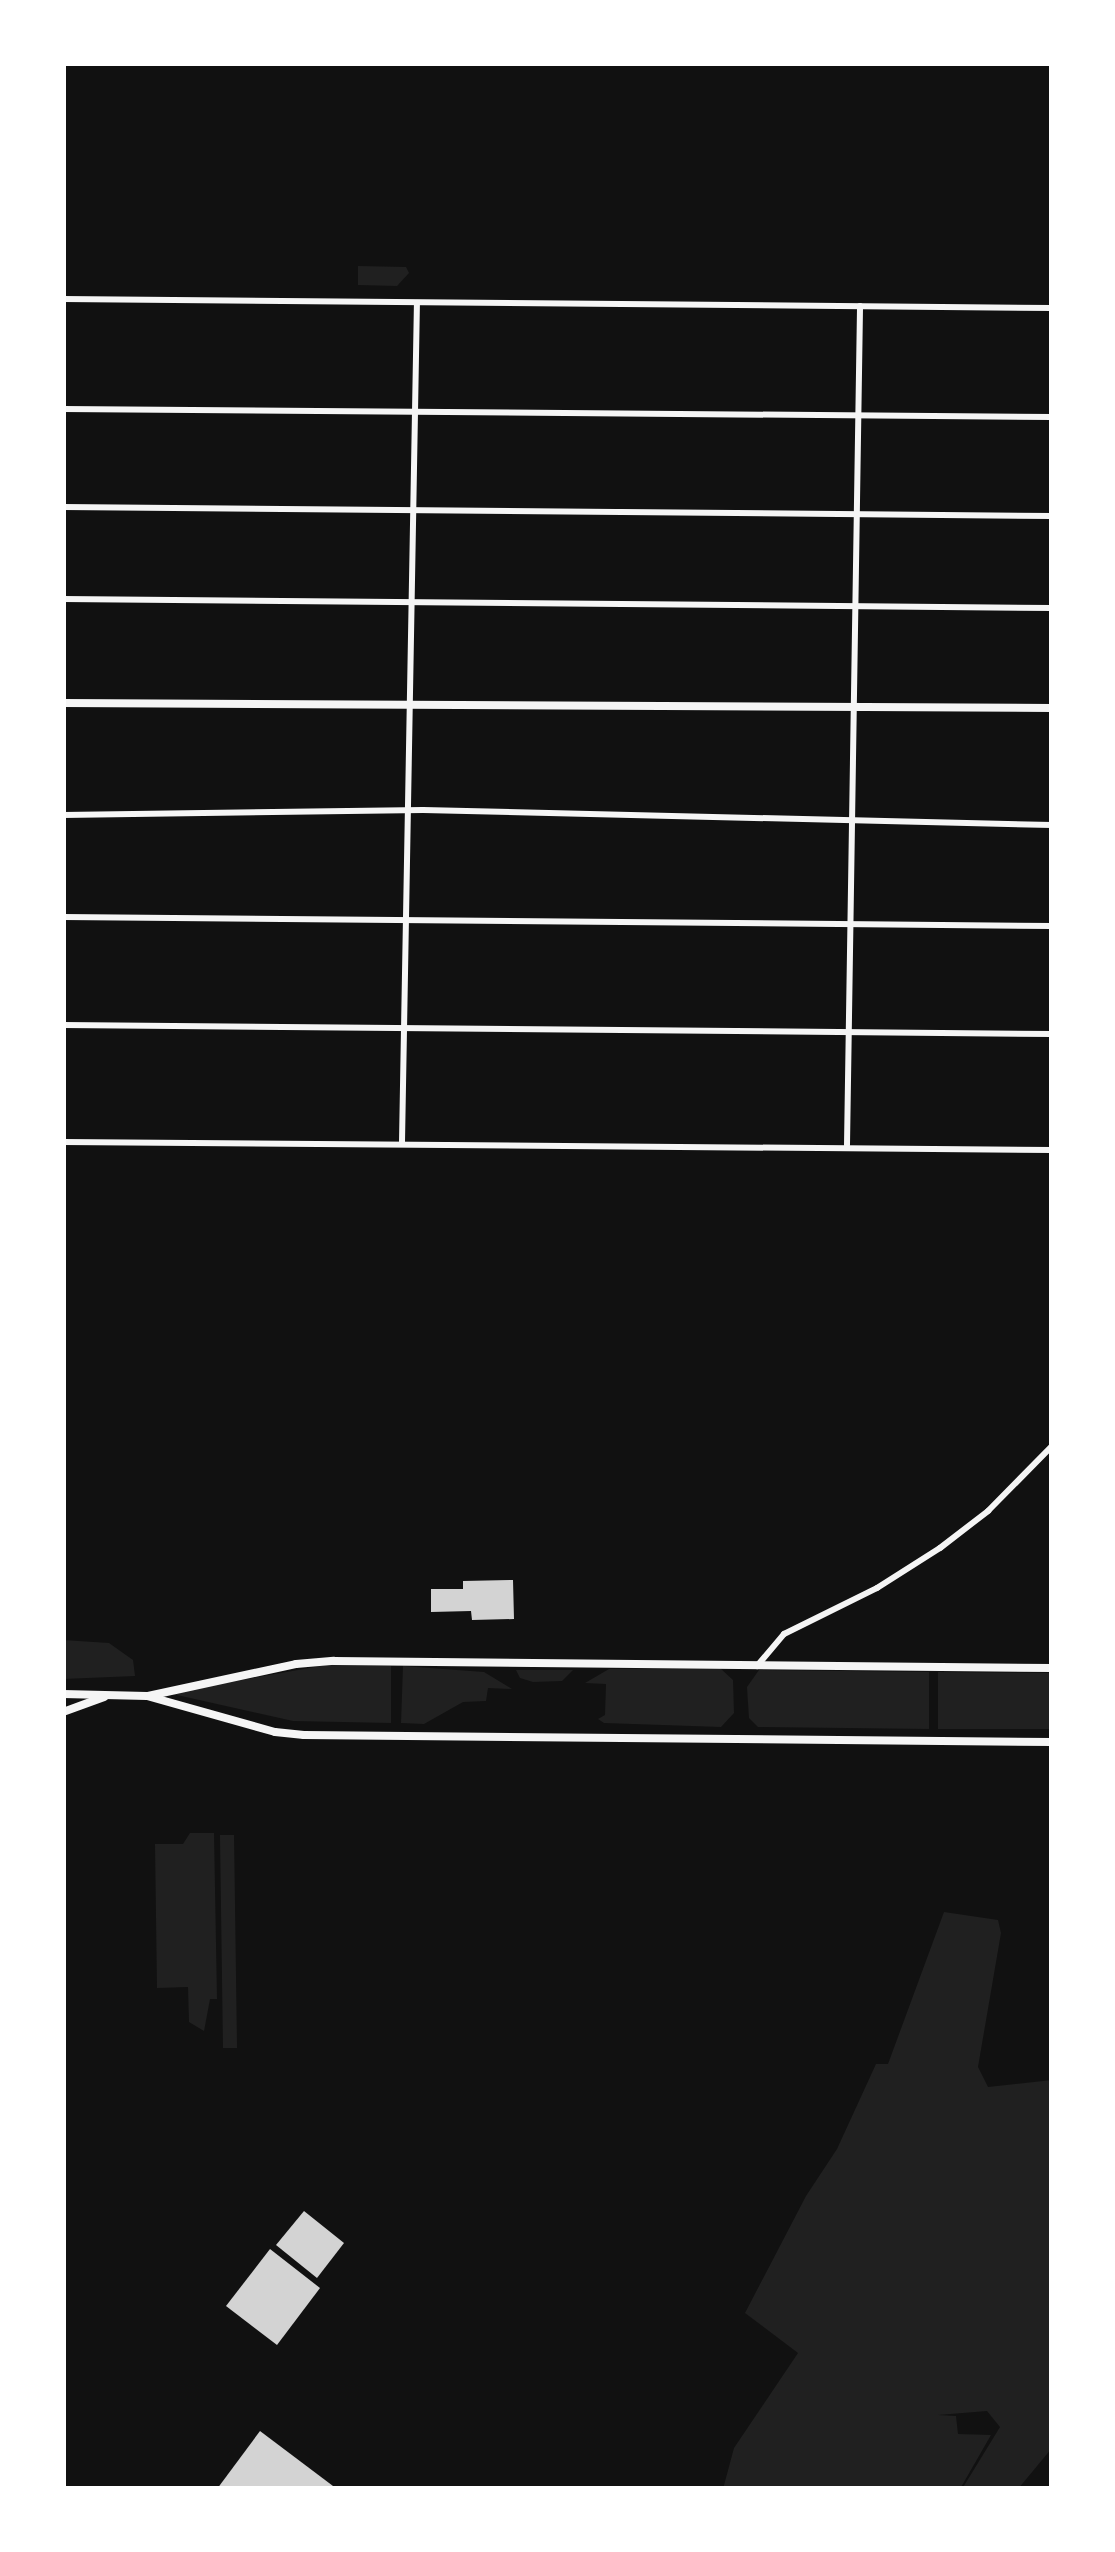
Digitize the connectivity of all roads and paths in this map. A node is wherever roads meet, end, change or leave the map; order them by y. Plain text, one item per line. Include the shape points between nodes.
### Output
1 (63, 299) edge
2 (417, 303) junction
3 (860, 306) junction
4 (1052, 308) edge
5 (63, 409) edge
6 (415, 410) junction
7 (858, 415) junction
8 (1052, 417) edge
9 (63, 507) edge
10 (412, 513) junction
11 (857, 515) junction
12 (1052, 516) edge
13 (63, 599) edge
14 (410, 604) junction
15 (855, 605) junction
16 (1052, 608) edge
17 (63, 703) edge
18 (409, 704) junction
19 (854, 706) junction
20 (1052, 708) edge
21 (407, 810) junction
22 (63, 815) edge
23 (852, 821) junction
24 (1052, 825) edge
25 (63, 917) edge
26 (405, 918) junction
27 (850, 923) junction
28 (1052, 926) edge
29 (63, 1025) edge
30 (404, 1028) junction
31 (848, 1034) junction
32 (1052, 1034) edge
33 (63, 1142) edge
34 (402, 1142) junction
35 (847, 1145) junction
36 (1052, 1150) edge
37 (1052, 1446) edge
38 (757, 1666) junction
39 (1052, 1668) edge
40 (63, 1694) edge
41 (112, 1695) junction
42 (147, 1696) junction
43 (63, 1712) edge
44 (1052, 1742) edge

1 - 2 street
2 - 3 street
2 - 6 street
3 - 4 street
3 - 7 street
5 - 6 street
6 - 7 street
6 - 10 street
7 - 8 street
7 - 11 street
9 - 10 street
10 - 11 street
10 - 14 street
11 - 12 street
11 - 15 street
13 - 14 street
14 - 15 street
14 - 18 street
15 - 16 street
15 - 19 street
17 - 18 main road
18 - 19 main road
18 - 21 street
19 - 20 main road
19 - 23 street
21 - 22 street
21 - 23 street
21 - 26 street
23 - 24 street
23 - 27 street
25 - 26 street
26 - 27 street
26 - 30 street
27 - 28 street
27 - 31 street
29 - 30 street
30 - 31 street
30 - 34 street
31 - 32 street
31 - 35 street
33 - 34 street
34 - 35 street
35 - 36 street
37 - 38 street via 940,1548 784,1634
38 - 39 main road
38 - 42 main road via 334,1661
40 - 41 main road
41 - 42 main road
41 - 43 main road
42 - 44 main road via 304,1735

